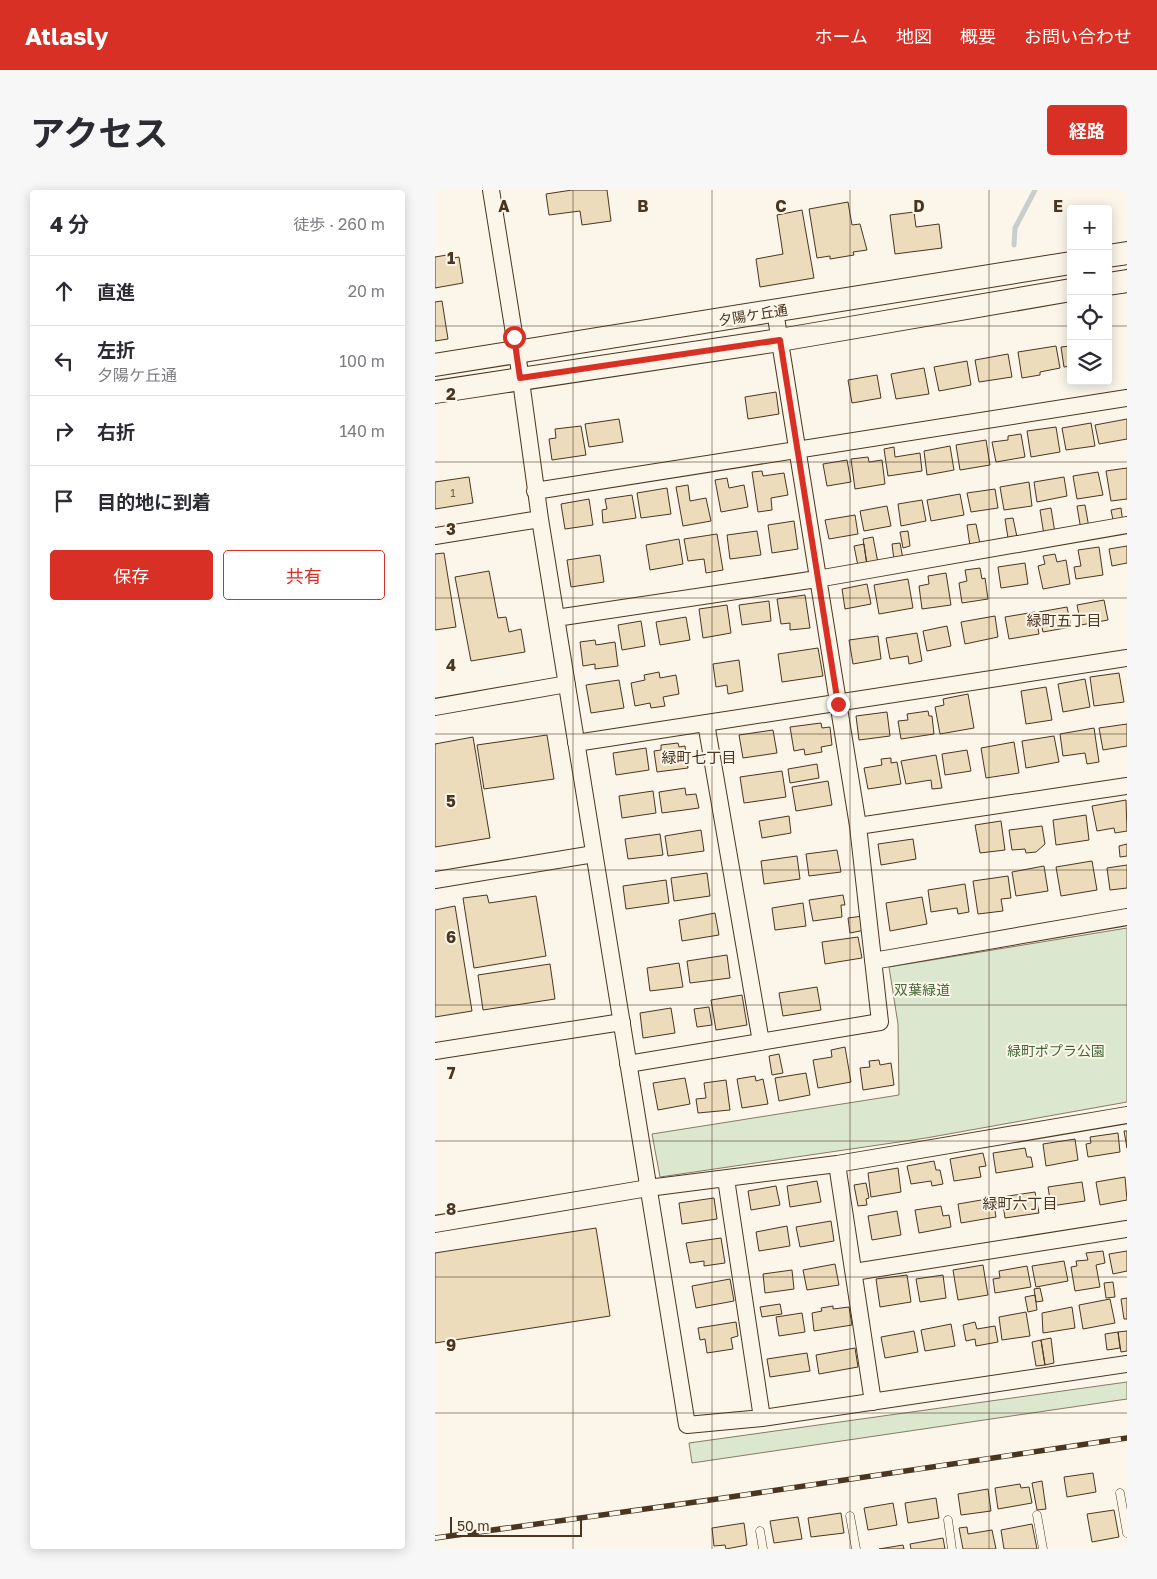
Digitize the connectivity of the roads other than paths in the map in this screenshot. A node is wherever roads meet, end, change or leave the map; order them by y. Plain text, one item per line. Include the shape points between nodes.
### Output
1 (491, 190) edge
2 (1127, 253) edge
3 (1112, 255) edge
4 (1067, 264) edge
5 (1127, 281) edge
6 (1112, 283) edge
7 (1067, 291) edge
8 (775, 311) junction
9 (780, 340) junction
10 (517, 352) junction
11 (435, 365) edge
12 (520, 378) junction
13 (435, 392) edge
14 (1127, 398) edge
15 (798, 452) junction
16 (535, 491) junction
17 (540, 519) junction
18 (1127, 525) edge
19 (435, 536) edge
20 (817, 579) junction
21 (556, 618) junction
22 (1127, 658) edge
23 (567, 684) junction
24 (838, 704) junction
25 (435, 707) edge
26 (706, 723) junction
27 (576, 743) junction
28 (1127, 786) edge
29 (858, 826) junction
30 (594, 854) junction
31 (435, 880) edge
32 (1127, 918) edge
33 (873, 961) junction
34 (621, 1022) junction
35 (761, 1042) junction
36 (435, 1051) edge
37 (628, 1064) junction
38 (1127, 1115) edge
39 (837, 1164) junction
40 (726, 1179) junction
41 (648, 1188) junction
42 (435, 1224) edge
43 (1127, 1229) edge
44 (854, 1272) junction
45 (1127, 1364) edge
46 (873, 1402) junction
47 (762, 1418) junction
48 (1120, 1493) dead end
49 (1037, 1515) dead end
50 (850, 1516) dead end
51 (948, 1520) dead end
52 (760, 1531) dead end
53 (1127, 1533) edge
54 (763, 1549) edge
55 (856, 1549) edge
56 (952, 1549) edge
57 (1043, 1549) edge

1 - 10 street
2 - 3 street
4 - 8 street, 夕陽ケ丘通
5 - 6 street
7 - 9 street, 夕陽ケ丘通
8 - 9 street
8 - 10 street, 夕陽ケ丘通
9 - 12 street, 夕陽ケ丘通
9 - 15 street
10 - 11 street, 夕陽ケ丘通
10 - 12 street
12 - 13 street, 夕陽ケ丘通
12 - 16 street
14 - 15 street
15 - 16 street
15 - 20 street
16 - 17 street
17 - 19 street
17 - 21 street
18 - 20 street
20 - 21 street
20 - 24 street
21 - 23 street
22 - 24 street
23 - 25 street
23 - 27 street
24 - 26 street
24 - 29 street
26 - 27 street
26 - 35 street
27 - 30 street
28 - 29 street
29 - 33 street
30 - 31 street
30 - 34 street
32 - 33 street
33 - 35 street via 880,1022
34 - 36 street
34 - 37 street
35 - 37 street
37 - 41 street
38 - 39 street
39 - 40 street
39 - 44 street
40 - 41 street
40 - 47 street
41 - 42 street
41 - 47 street via 687,1425
43 - 44 street
44 - 46 street
45 - 46 street
46 - 47 street
48 - 53 lane
49 - 57 lane
50 - 55 lane
51 - 56 lane
52 - 54 lane

